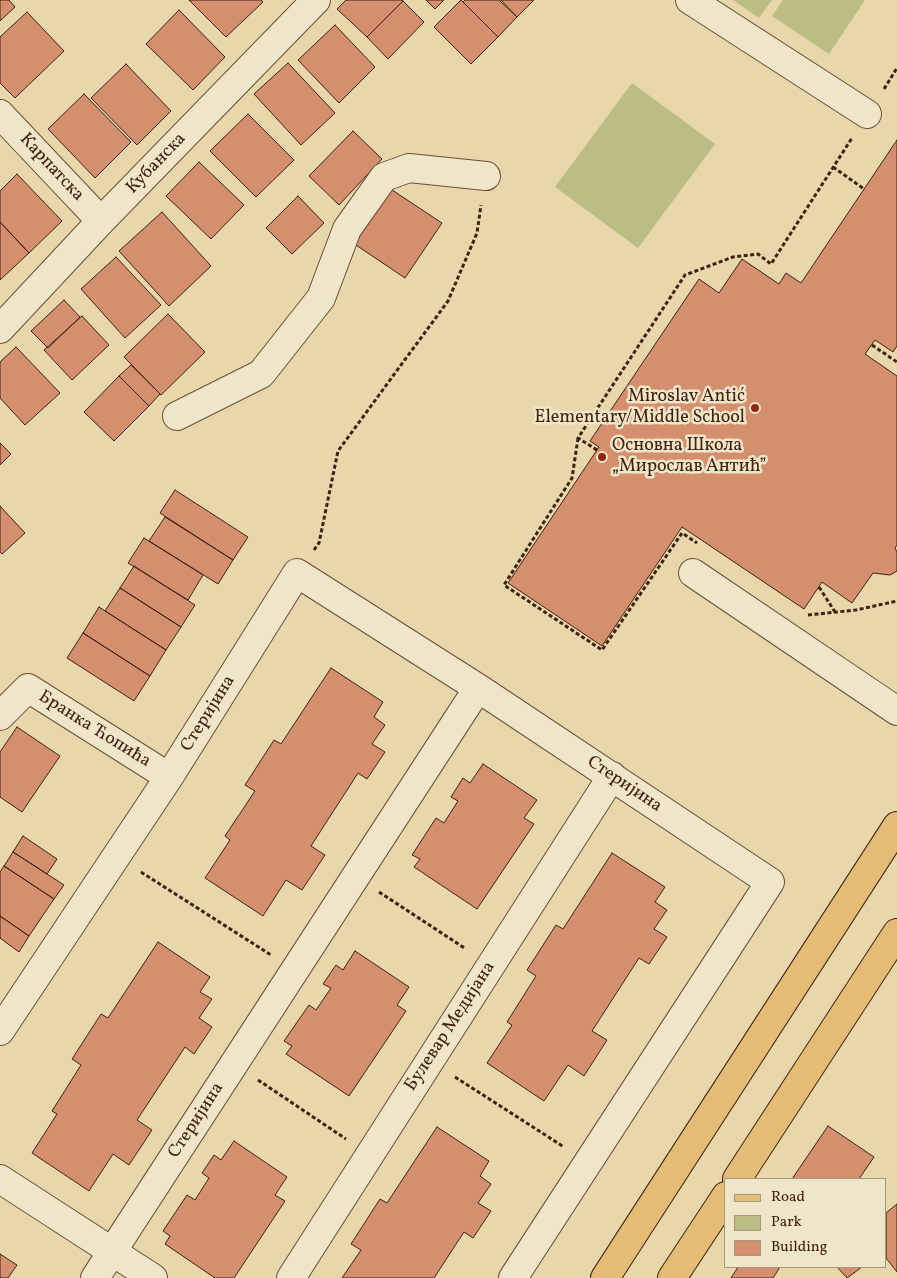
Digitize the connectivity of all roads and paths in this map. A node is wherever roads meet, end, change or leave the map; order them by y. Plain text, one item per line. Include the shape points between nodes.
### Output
1 (316, 0) edge
2 (690, 0) edge
3 (897, 68) edge
4 (0, 114) edge
5 (867, 114) junction
6 (833, 167) junction
7 (486, 176) joint
8 (864, 189) dead end
9 (101, 222) junction
10 (0, 329) edge
11 (872, 345) dead end
12 (897, 362) edge
13 (177, 416) dead end
14 (578, 438) junction
15 (597, 450) dead end
16 (698, 544) dead end
17 (297, 573) junction
18 (693, 573) dead end
19 (819, 586) dead end
20 (897, 602) edge
21 (835, 612) junction
22 (803, 615) dead end
23 (478, 688) junction
24 (897, 711) edge
25 (0, 716) edge
26 (612, 776) junction
27 (169, 777) junction
28 (897, 826) edge
29 (116, 856) junction
30 (356, 876) junction
31 (897, 933) edge
32 (491, 965) junction
33 (295, 970) junction
34 (0, 1031) edge
35 (430, 1060) junction
36 (234, 1064) junction
37 (369, 1155) junction
38 (588, 1162) junction
39 (738, 1178) edge
40 (0, 1179) edge
41 (724, 1199) edge
42 (112, 1252) junction
43 (95, 1278) edge
44 (153, 1278) edge
45 (290, 1278) edge
46 (513, 1278) edge
47 (605, 1278) edge
48 (672, 1278) edge

1 - 9 street, Кубанска
2 - 5 street
3 - 5 path
4 - 9 street, Карпатска
5 - 6 path
6 - 8 path
6 - 14 path via 770,264 758,254 733,257 685,275
7 - 13 street via 409,168 384,177 347,229 321,298 262,374
7 - 17 path via 477,233 448,301 338,450 319,543
9 - 10 street, Кубанска
11 - 12 path
14 - 15 path
14 - 16 path via 572,478 504,585 602,650 682,532
17 - 23 street, Стеријина
17 - 27 street, Стеријина
18 - 24 street
19 - 21 path
20 - 21 path
21 - 22 path
23 - 26 street, Стеријина
23 - 30 street, Стеријина
25 - 27 street, Бранка Ћопића via 28,688
26 - 32 street, Булевар Медијана
26 - 38 street, Стеријина via 770,882
27 - 29 street, Стеријина
28 - 47 main road
29 - 33 path
29 - 34 street, Стеријина
30 - 32 path
30 - 33 street, Стеријина
31 - 39 main road
32 - 35 street, Булевар Медијана
33 - 36 street, Стеријина
35 - 37 street, Булевар Медијана
35 - 38 path
36 - 37 path
36 - 42 street, Стеријина
37 - 45 street, Булевар Медијана
38 - 46 street
40 - 42 street
41 - 48 main road
42 - 43 street, Стеријина
42 - 44 street

